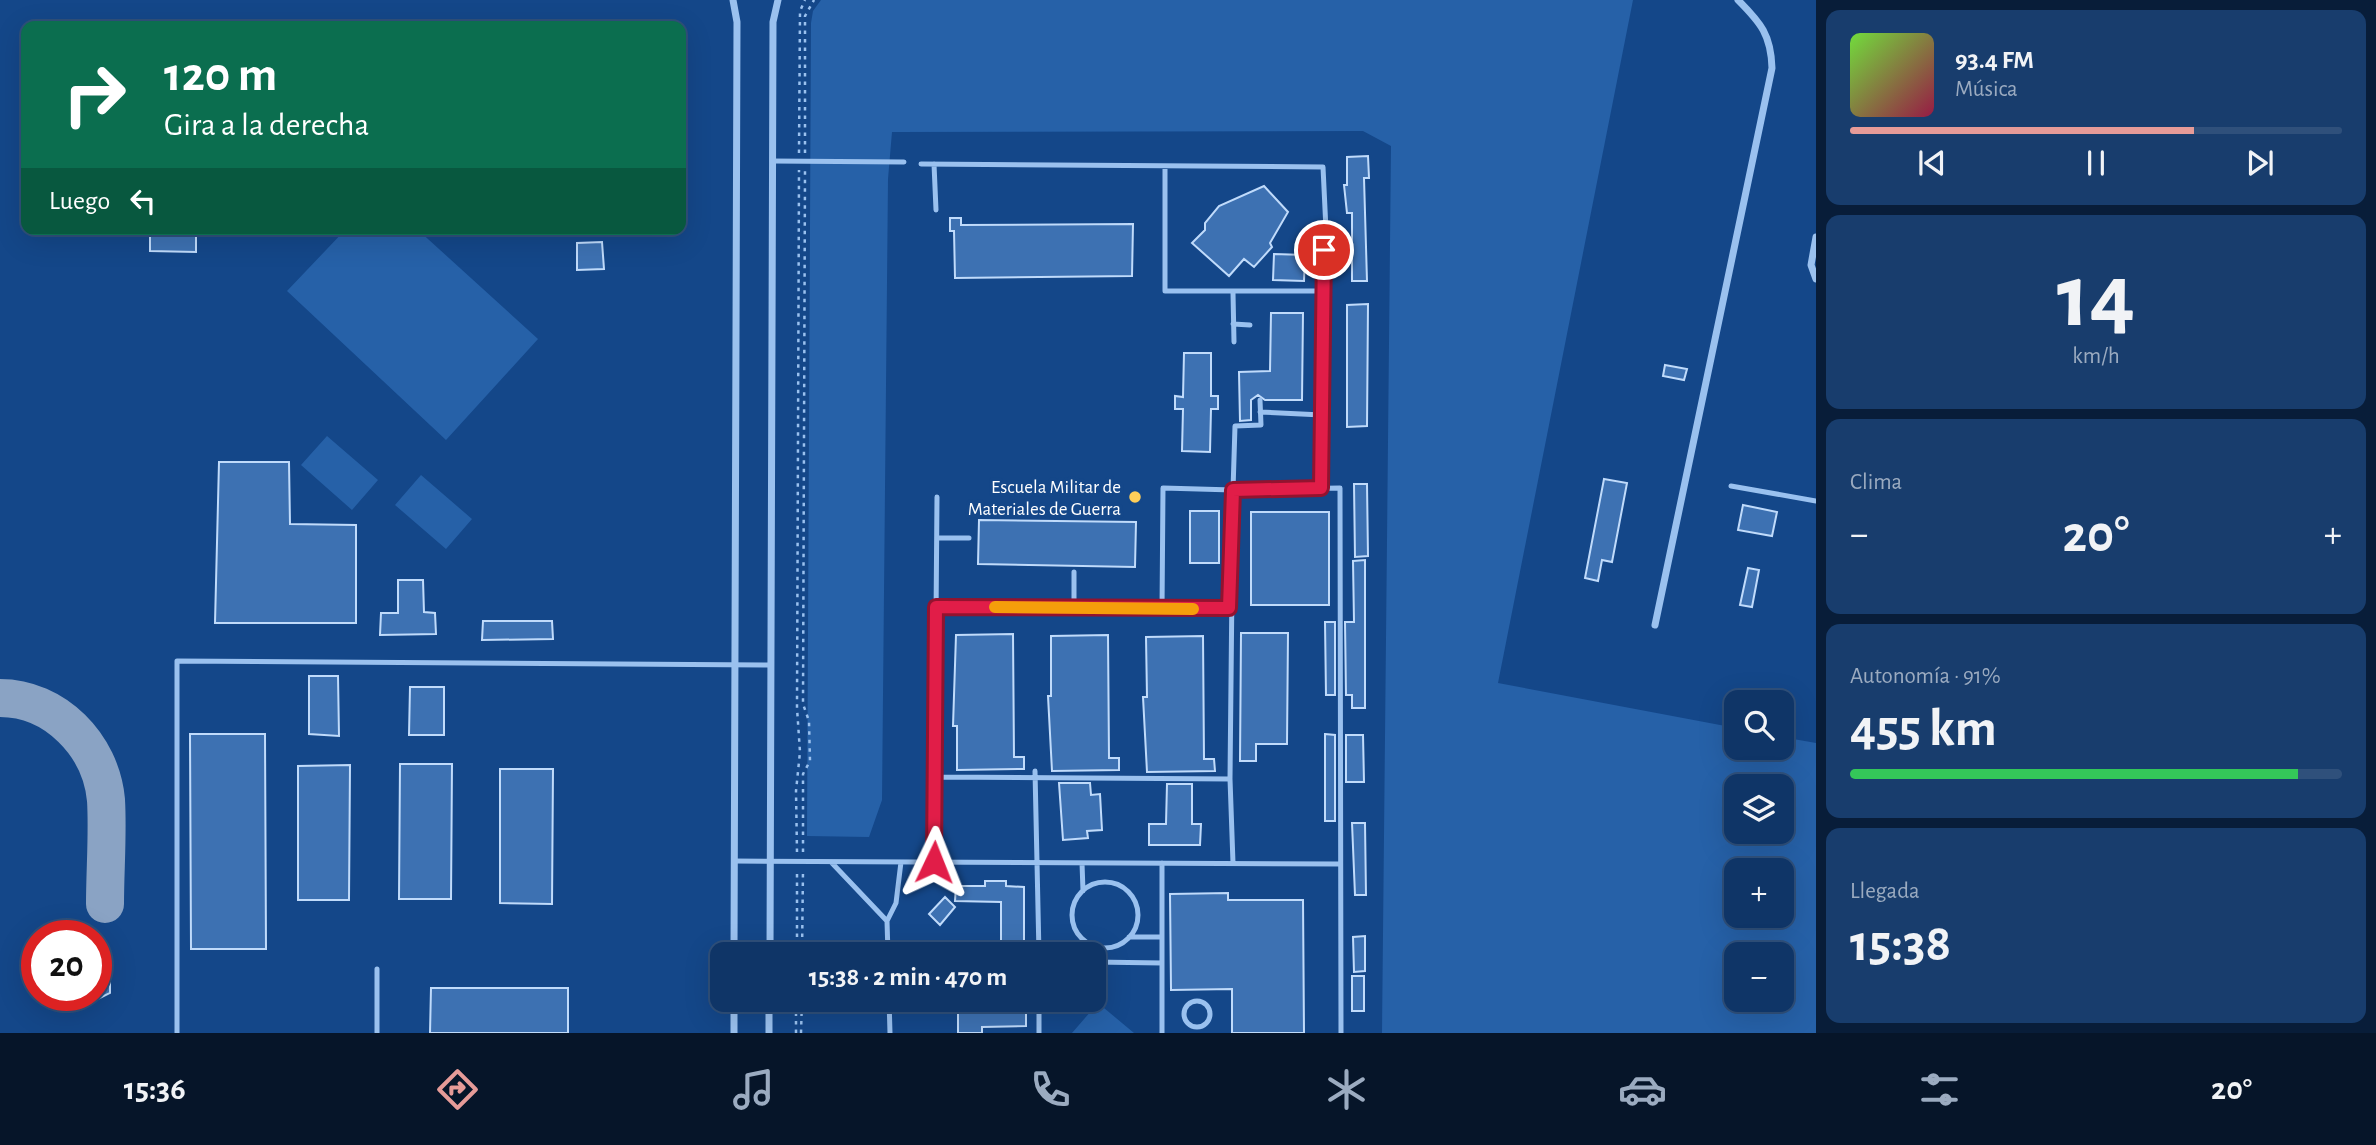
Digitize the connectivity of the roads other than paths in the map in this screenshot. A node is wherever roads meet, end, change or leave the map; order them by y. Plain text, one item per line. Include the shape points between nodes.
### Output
1 (733, 0) edge
2 (778, 0) edge
3 (1738, 0) edge
4 (772, 161) junction
5 (904, 162) dead end
6 (921, 164) dead end
7 (934, 164) junction
8 (1165, 166) junction
9 (936, 210) dead end
10 (1816, 237) edge
11 (1816, 279) edge
12 (1293, 283) dead end
13 (1322, 291) junction
14 (1233, 293) junction
15 (1264, 293) junction
16 (1293, 293) junction
17 (1265, 304) dead end
18 (1233, 324) junction
19 (1250, 325) dead end
20 (1234, 342) dead end
21 (1260, 400) dead end
22 (1260, 412) junction
23 (1322, 415) junction
24 (1731, 486) dead end
25 (1321, 488) junction
26 (1233, 490) junction
27 (936, 497) dead end
28 (1816, 501) edge
29 (937, 538) junction
30 (969, 538) dead end
31 (1074, 572) dead end
32 (936, 607) junction
33 (1074, 607) junction
34 (1229, 608) junction
35 (1163, 610) junction
36 (1655, 625) dead end
37 (735, 663) junction
38 (771, 665) junction
39 (1035, 771) dead end
40 (937, 777) junction
41 (1036, 779) junction
42 (1230, 779) junction
43 (734, 861) junction
44 (770, 862) junction
45 (831, 862) junction
46 (901, 862) junction
47 (934, 862) junction
48 (1038, 863) junction
49 (1082, 863) junction
50 (1162, 863) junction
51 (1233, 863) junction
52 (1340, 864) junction
53 (1083, 891) junction
54 (887, 921) junction
55 (1129, 937) junction
56 (1162, 937) junction
57 (734, 942) edge
58 (769, 942) edge
59 (888, 942) edge
60 (1039, 942) edge
61 (1106, 962) edge
62 (1162, 963) junction
63 (377, 969) dead end
64 (734, 1012) edge
65 (769, 1012) edge
66 (889, 1012) edge
67 (1039, 1012) edge
68 (1197, 1030) edge
69 (177, 1033) edge
70 (377, 1033) edge
71 (734, 1033) edge
72 (769, 1033) edge
73 (890, 1033) edge
74 (1039, 1033) edge
75 (1162, 1033) edge
76 (1342, 1033) edge

1 - 37 street via 737,22
2 - 4 street via 772,22
3 - 36 street via 1771,44 1772,68
4 - 5 lane
4 - 38 street
6 - 7 lane
7 - 8 lane
7 - 9 lane
8 - 13 lane via 1324,167
8 - 14 lane via 1165,291
10 - 11 street via 1811,265
12 - 16 lane
13 - 16 lane
13 - 23 lane
14 - 15 lane
14 - 18 lane
15 - 16 lane
15 - 17 lane
18 - 19 lane
18 - 20 lane
21 - 22 lane
22 - 23 lane
22 - 26 lane via 1261,425 1235,426
23 - 25 lane
24 - 28 lane
25 - 26 lane
25 - 52 lane via 1340,488
26 - 34 lane
26 - 35 lane via 1163,488
27 - 29 lane
29 - 30 lane
29 - 32 lane
31 - 33 lane
32 - 33 lane
32 - 40 lane
33 - 35 lane
34 - 35 lane
34 - 42 lane
37 - 38 lane
37 - 43 street
37 - 69 lane via 177,661
38 - 44 street
39 - 41 lane
40 - 41 lane
40 - 47 lane
41 - 42 lane
41 - 48 lane
42 - 51 lane
43 - 44 lane
43 - 57 street
44 - 45 lane
44 - 58 street
45 - 46 lane
45 - 54 lane
46 - 47 lane
46 - 54 lane via 896,902
47 - 48 lane
48 - 49 lane
48 - 60 lane
49 - 50 lane
49 - 53 lane
50 - 51 lane
50 - 56 lane
51 - 52 lane
52 - 76 lane
53 - 55 lane via 1103,882 1130,894 1138,912
53 - 55 lane via 1072,918 1080,937 1108,948
54 - 59 lane
55 - 56 lane
56 - 62 lane
61 - 62 lane
62 - 75 lane
63 - 70 lane
64 - 71 street
65 - 72 street
66 - 73 lane
67 - 74 lane
68 - 68 lane via 1210,1019 1210,1010 1202,1001 1185,1009 1185,1019

